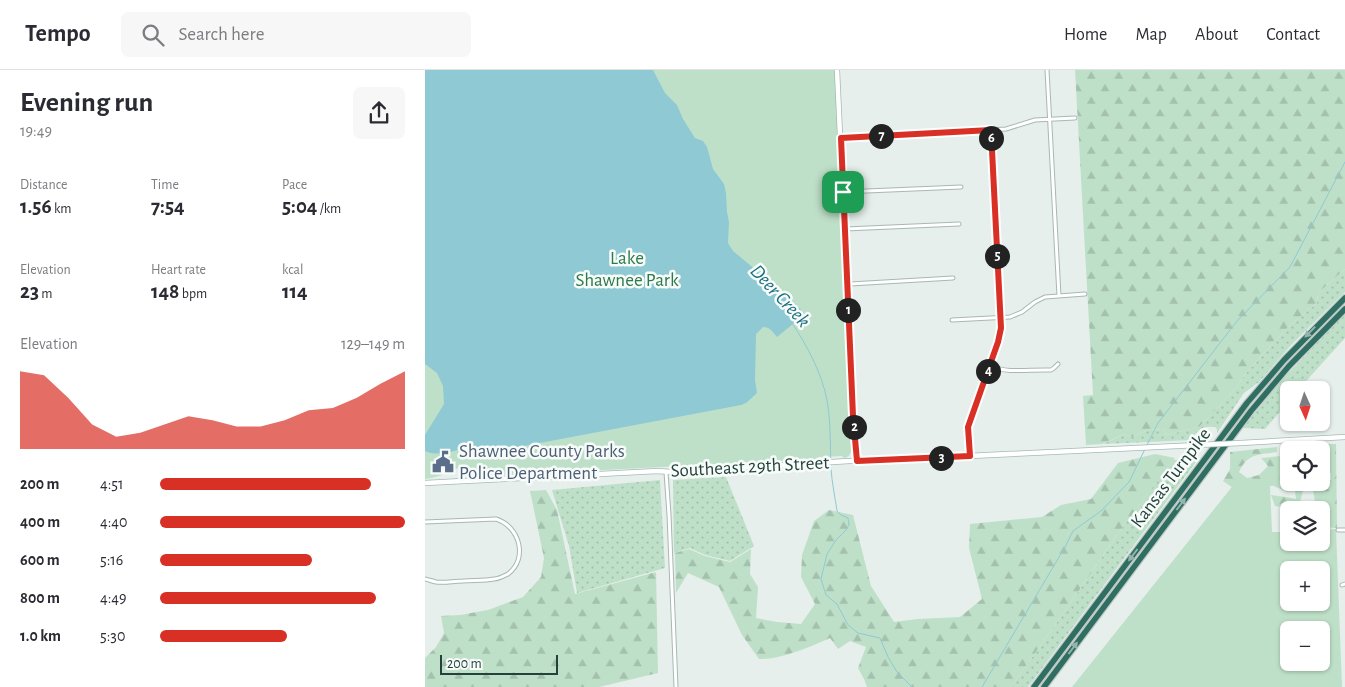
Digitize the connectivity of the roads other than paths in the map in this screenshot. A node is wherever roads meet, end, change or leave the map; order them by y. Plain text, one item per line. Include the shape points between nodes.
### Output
1 (837, 70) edge
2 (1047, 70) edge
3 (1075, 118) dead end
4 (1049, 119) junction
5 (991, 130) junction
6 (841, 138) junction
7 (961, 187) dead end
8 (843, 192) junction
9 (959, 224) dead end
10 (845, 229) junction
11 (953, 278) dead end
12 (847, 281) junction
13 (1085, 294) dead end
14 (1059, 296) junction
15 (1345, 298) edge
16 (1345, 309) edge
17 (1001, 318) junction
18 (952, 320) dead end
19 (1058, 364) dead end
20 (989, 366) junction
21 (1345, 438) edge
22 (970, 456) junction
23 (857, 461) junction
24 (666, 472) junction
25 (425, 483) edge
26 (425, 522) edge
27 (1337, 530) dead end
28 (1345, 530) edge
29 (425, 579) edge
30 (676, 687) edge
31 (1034, 687) edge
32 (1044, 687) edge

1 - 6 main road
2 - 4 street
3 - 4 street
4 - 5 street
4 - 14 street
5 - 6 street
5 - 17 street
6 - 8 main road
7 - 8 street
8 - 10 main road
9 - 10 street
10 - 12 main road
11 - 12 street via 850,284
12 - 23 main road
13 - 14 street
14 - 17 street via 1040,299 1017,315
15 -> 31 highway, Kansas Turnpike via 1284,360 1247,404
32 -> 16 highway, Kansas Turnpike via 1251,411 1289,366
17 - 18 street
17 - 20 street via 998,342
19 - 20 street via 1051,370 1013,371
20 - 22 street via 968,427
21 - 22 main road, Southeast 29th Street, bridge
22 - 23 main road, Southeast 29th Street
23 - 24 main road, Southeast 29th Street
24 - 25 main road, Southeast 29th Street
24 - 30 street
26 - 29 street via 501,521 509,526 519,543 515,567 495,579 438,582
27 - 28 street

